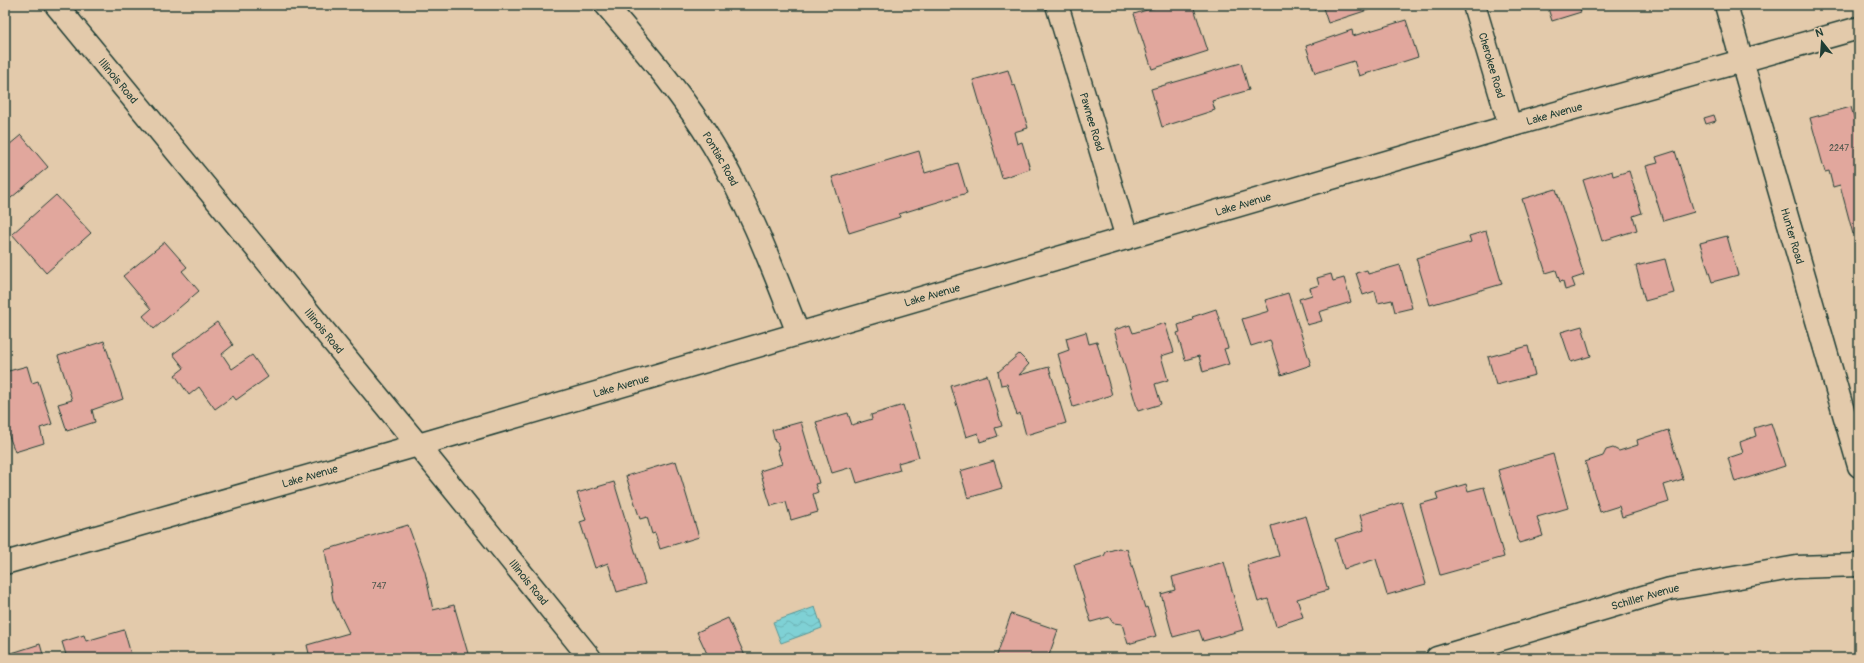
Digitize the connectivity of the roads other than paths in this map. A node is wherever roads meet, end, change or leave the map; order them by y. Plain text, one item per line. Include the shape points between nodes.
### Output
1 (56, 5) edge
2 (606, 5) edge
3 (1057, 5) edge
4 (1474, 5) edge
5 (1726, 5) edge
6 (1859, 28) edge
7 (1742, 61) junction
8 (1510, 126) junction
9 (1127, 238) junction
10 (798, 333) junction
11 (418, 445) junction
12 (1859, 466) edge
13 (5, 563) edge
14 (1859, 565) edge
15 (590, 658) edge
16 (1437, 658) edge

1 - 11 main road, Illinois Road
2 - 10 main road, Pontiac Road via 649,56 713,145 760,238
3 - 9 main road, Pawnee Road
4 - 8 main road, Cherokee Road
5 - 7 main road, Hunter Road
6 - 7 main road, Lake Avenue
7 - 8 main road, Lake Avenue
7 - 12 main road, Hunter Road
8 - 9 main road, Lake Avenue
9 - 10 main road, Lake Avenue
10 - 11 main road, Lake Avenue
11 - 13 main road, Lake Avenue
11 - 15 main road, Illinois Road
14 - 16 main road, Schiller Avenue via 1797,567 1670,589

